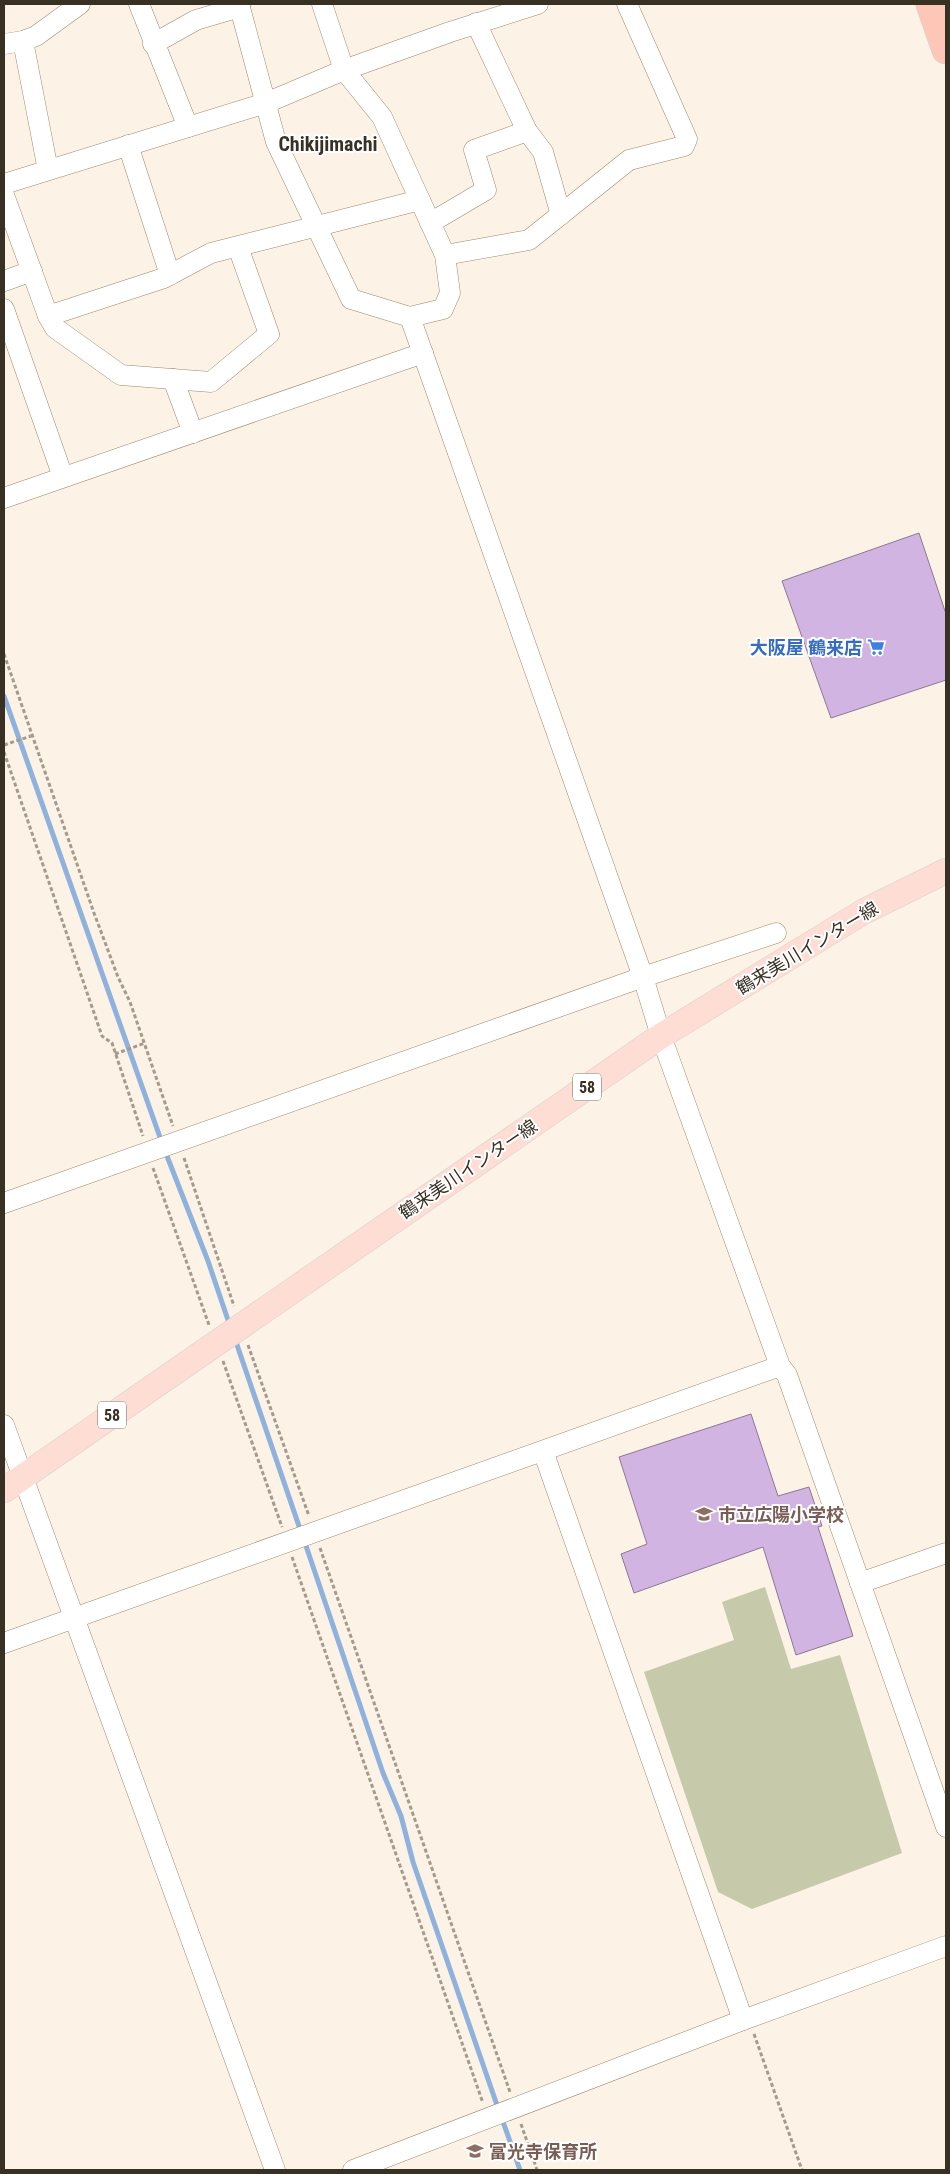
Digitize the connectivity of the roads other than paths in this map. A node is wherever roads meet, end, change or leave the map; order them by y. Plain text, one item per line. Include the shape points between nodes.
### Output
1 (139, 4) edge
2 (322, 4) edge
3 (538, 4) edge
4 (627, 4) edge
5 (930, 4) edge
6 (240, 5) edge
7 (71, 7) edge
8 (483, 16) edge
9 (13, 42) edge
10 (153, 44) junction
11 (946, 50) edge
12 (344, 70) junction
13 (266, 103) junction
14 (188, 127) junction
15 (527, 132) junction
16 (128, 145) junction
17 (48, 170) junction
18 (4, 184) edge
19 (4, 194) edge
20 (420, 200) junction
21 (561, 215) junction
22 (430, 223) junction
23 (317, 227) junction
24 (238, 247) junction
25 (445, 255) junction
26 (32, 271) junction
27 (170, 275) junction
28 (4, 281) edge
29 (4, 309) edge
30 (48, 316) junction
31 (410, 317) junction
32 (423, 353) junction
33 (173, 379) junction
34 (193, 433) junction
35 (63, 478) junction
36 (4, 498) edge
37 (946, 871) edge
38 (776, 933) dead end
39 (643, 977) junction
40 (661, 1036) junction
41 (4, 1203) edge
42 (780, 1366) junction
43 (4, 1425) edge
44 (543, 1451) junction
45 (13, 1483) edge
46 (946, 1553) edge
47 (860, 1583) junction
48 (75, 1617) junction
49 (4, 1643) edge
50 (946, 1827) edge
51 (946, 1946) edge
52 (746, 2019) junction
53 (275, 2170) edge
54 (352, 2170) edge

1 - 10 street
2 - 12 street
3 - 8 street
4 - 21 street via 687,139 684,146 629,160
5 - 11 highway
6 - 10 street via 196,20
6 - 13 street
7 - 9 street via 36,36
8 - 12 street
8 - 15 street
9 - 17 street
10 - 14 street
12 - 13 street
12 - 20 street via 382,117
13 - 14 street
13 - 23 street via 276,142
14 - 16 street
15 - 21 street via 542,152
15 - 22 street via 474,150 486,190
16 - 17 street
16 - 27 street
17 - 18 street
19 - 26 street
20 - 22 street
20 - 23 street
21 - 25 street via 529,240
22 - 25 street
23 - 24 street
23 - 31 street via 351,298
24 - 27 street via 211,253
24 - 33 street via 268,334 211,382
25 - 31 street via 450,292 443,309
26 - 28 street
26 - 30 street
27 - 30 street
29 - 35 street
30 - 33 street via 55,328 121,375
31 - 32 street
32 - 34 street
32 - 39 street
33 - 34 street
34 - 35 street
35 - 36 street
37 - 40 main road, 鶴来美川インター線 / 58 via 864,912
38 - 39 street
39 - 40 street
39 - 41 street
40 - 42 street
40 - 45 main road, 鶴来美川インター線 / 58
42 - 44 street
42 - 47 street via 787,1375
43 - 45 street
44 - 48 street
44 - 52 street
45 - 48 street
46 - 47 street
47 - 50 street
48 - 49 street
48 - 53 street
51 - 52 street
52 - 54 street

